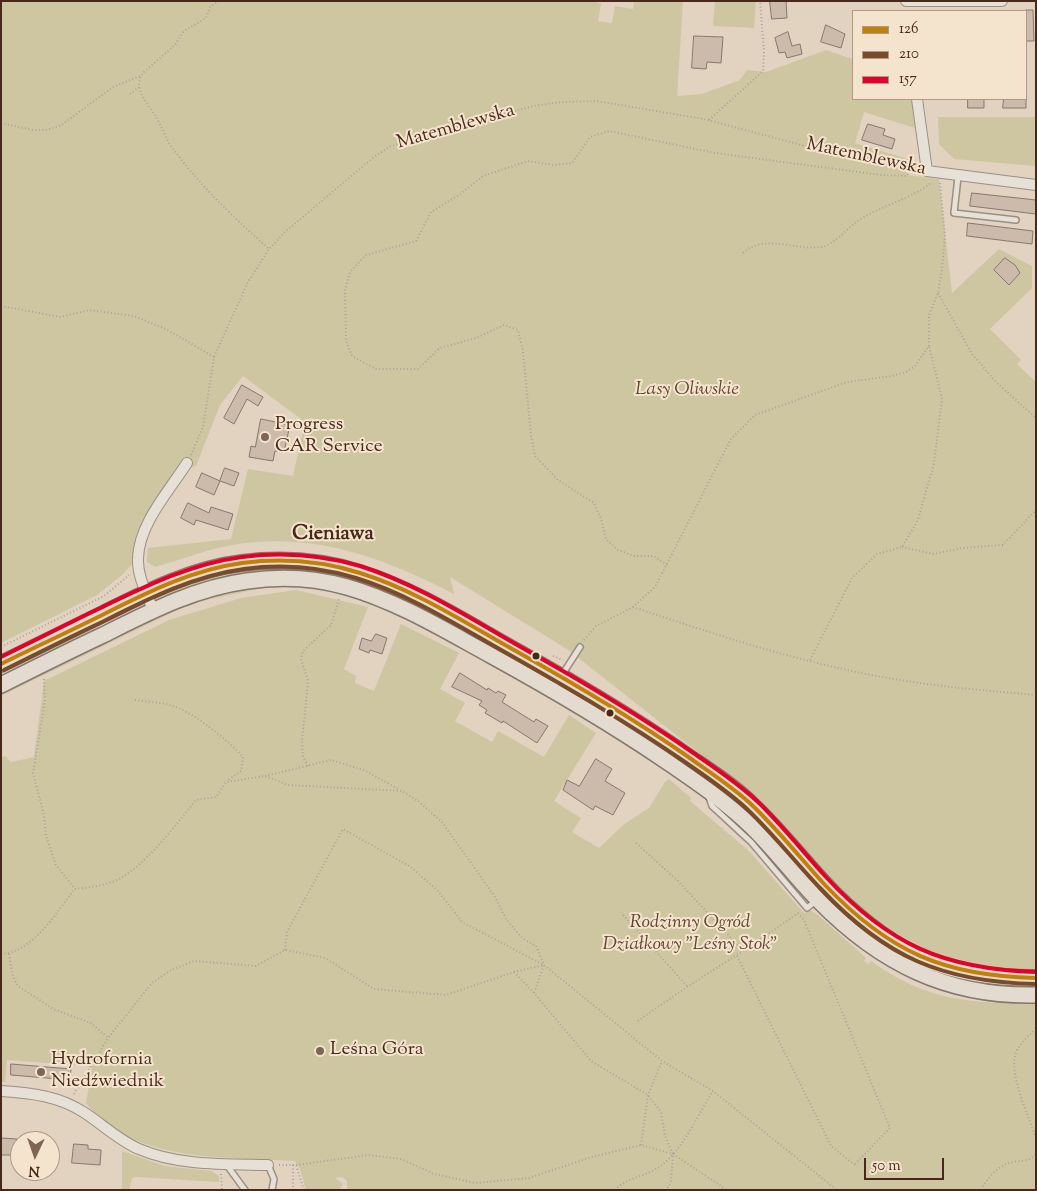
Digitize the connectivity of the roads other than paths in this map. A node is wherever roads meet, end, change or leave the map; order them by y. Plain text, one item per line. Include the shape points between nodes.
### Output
1 (1002, 1) edge
2 (910, 4) edge
3 (917, 100) edge
4 (958, 177) junction
5 (1036, 185) edge
6 (1016, 220) dead end
7 (187, 463) road end
8 (146, 592) junction
9 (154, 610) junction
10 (580, 646) road end
11 (1, 664) edge
12 (562, 676) junction
13 (1, 685) edge
14 (553, 690) junction
15 (1036, 978) edge
16 (1036, 995) edge
17 (1, 1091) edge
18 (226, 1164) junction
19 (268, 1164) joint
20 (246, 1190) edge
21 (272, 1190) edge

1 - 2 street
3 - 4 street, Matemblewska via 927,171
4 - 5 street, Matemblewska
4 - 6 lane via 954,213
7 - 8 street via 151,518 141,540 139,571
8 - 9 street
8 - 11 main road
8 - 12 main road via 215,567 242,562 302,561 333,566 392,585
9 - 13 main road
9 - 14 main road via 211,588 244,581 295,578 322,582 374,596 406,610
10 - 12 lane
12 - 14 lane
12 - 15 main road via 643,726 751,804 833,892 879,935 925,960 956,970 1001,978
14 - 16 main road via 626,734 709,792 753,828 812,904 882,955 920,974 967,989
17 - 18 street via 44,1095 68,1103 132,1146 147,1152 168,1158
18 - 19 street
18 - 20 lane
19 - 21 lane via 274,1179

